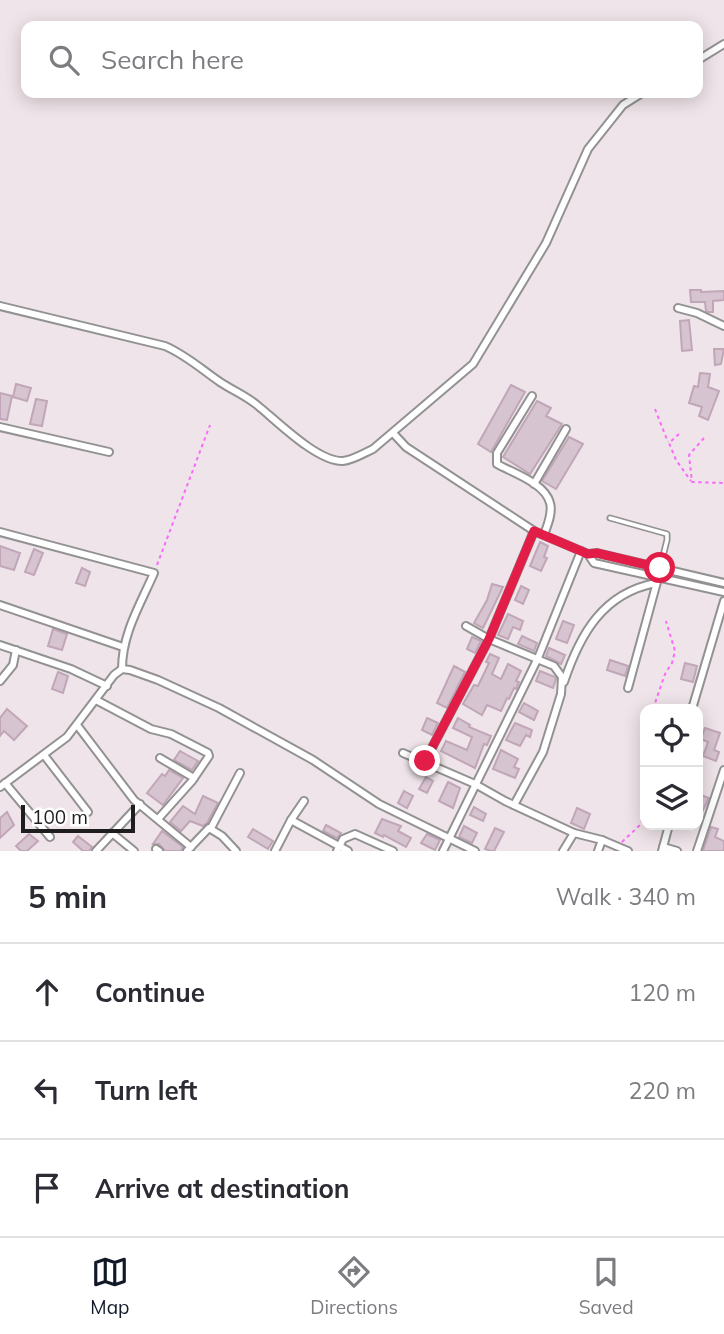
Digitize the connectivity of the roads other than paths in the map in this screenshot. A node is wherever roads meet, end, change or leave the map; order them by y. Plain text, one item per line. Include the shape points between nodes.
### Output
1 (724, 44) edge
2 (703, 57) edge
3 (635, 98) edge
4 (0, 306) edge
5 (678, 308) dead end
6 (724, 326) edge
7 (532, 396) dead end
8 (0, 427) edge
9 (566, 429) dead end
10 (394, 434) junction
11 (109, 452) dead end
12 (534, 484) junction
13 (610, 518) dead end
14 (534, 531) junction
15 (0, 532) edge
16 (544, 535) junction
17 (585, 552) junction
18 (660, 568) junction
19 (657, 580) junction
20 (724, 583) edge
21 (724, 592) edge
22 (724, 603) edge
23 (0, 605) edge
24 (466, 626) dead end
25 (489, 639) junction
26 (0, 645) edge
27 (123, 647) junction
28 (16, 650) junction
29 (538, 658) junction
30 (122, 669) junction
31 (0, 681) edge
32 (564, 683) junction
33 (107, 686) junction
34 (628, 688) dead end
35 (96, 700) junction
36 (694, 704) edge
37 (77, 725) junction
38 (403, 753) dead end
39 (44, 755) junction
40 (160, 758) dead end
41 (425, 761) junction
42 (724, 769) edge
43 (240, 773) dead end
44 (194, 778) junction
45 (475, 784) junction
46 (3, 785) edge
47 (304, 801) dead end
48 (140, 804) junction
49 (514, 805) junction
50 (88, 812) dead end
51 (158, 819) junction
52 (290, 820) junction
53 (211, 828) junction
54 (668, 830) edge
55 (574, 832) junction
56 (112, 833) junction
57 (50, 837) dead end
58 (449, 839) junction
59 (602, 840) junction
60 (189, 849) edge
61 (338, 849) edge
62 (662, 849) edge
63 (96, 851) edge
64 (134, 851) edge
65 (236, 851) edge
66 (275, 851) edge
67 (348, 851) edge
68 (393, 851) edge
69 (443, 851) edge
70 (475, 851) edge
71 (563, 851) edge
72 (598, 851) edge
73 (628, 851) edge
74 (677, 851) edge
75 (697, 851) edge

1 - 2 street
3 - 10 street via 618,111 588,149 546,243 472,364
4 - 10 street via 150,341 180,353 328,458 343,461 356,457
5 - 6 street
7 - 12 street via 496,460
8 - 11 street
9 - 12 street
10 - 14 street
12 - 16 street via 551,503
13 - 18 lane via 667,534
14 - 16 street
14 - 25 street
15 - 27 street via 153,573
16 - 17 street
17 - 18 street
17 - 19 street via 594,563
17 - 29 street
18 - 19 street
18 - 20 street
19 - 21 street
19 - 32 street via 628,591 598,615 575,648
19 - 34 street
22 - 36 street
23 - 27 street
24 - 25 street
25 - 29 street
25 - 41 street
26 - 28 street
27 - 30 street
28 - 31 street via 13,665
28 - 33 street
29 - 32 street via 554,666
29 - 45 street
30 - 33 street
30 - 58 street via 158,680 256,727 379,804
32 - 49 street via 543,752
33 - 35 street
35 - 37 street
35 - 44 street via 207,751 209,756
37 - 39 street
37 - 48 street
38 - 41 street
39 - 46 street
39 - 50 street
40 - 44 street
41 - 45 street
42 - 75 street
43 - 53 street
44 - 51 street
45 - 49 street
45 - 58 street
46 - 57 street
47 - 52 street
48 - 51 street
48 - 56 street
49 - 55 street
51 - 60 street
52 - 61 street
52 - 66 street
53 - 60 street
53 - 65 street
54 - 62 street
55 - 59 street
55 - 71 street
56 - 63 street
56 - 64 street
58 - 69 street
58 - 70 street
59 - 72 street
59 - 73 street
61 - 67 street
61 - 68 street via 343,839 355,834
62 - 74 street

